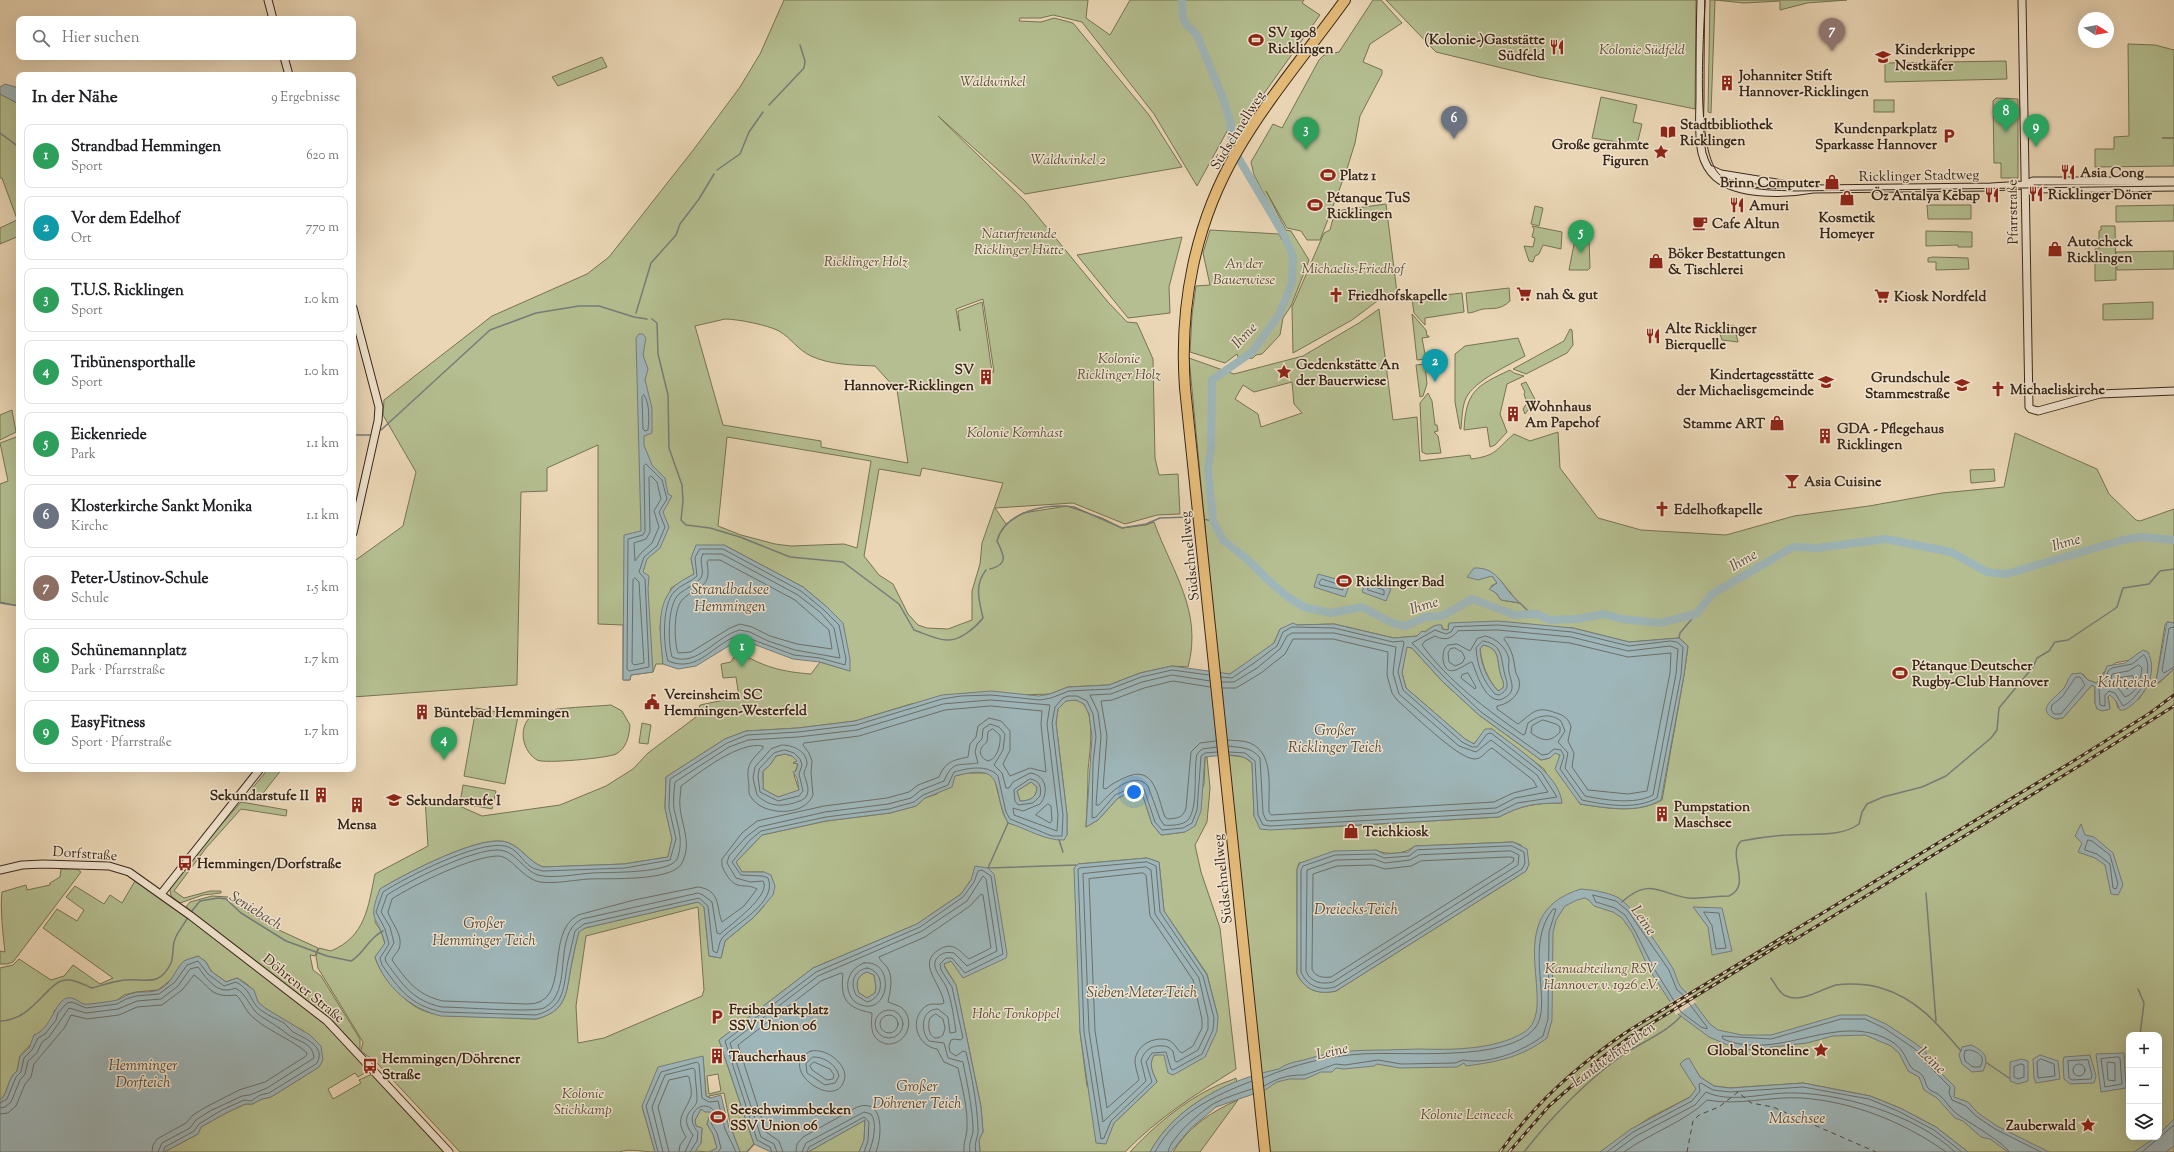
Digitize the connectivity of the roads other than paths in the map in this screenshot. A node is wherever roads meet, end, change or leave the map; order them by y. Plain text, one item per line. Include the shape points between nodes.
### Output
1 (268, 0) edge
2 (1338, 0) edge
3 (1345, 0) edge
4 (1701, 0) edge
5 (2022, 0) edge
6 (2025, 0) edge
7 (2023, 13) junction
8 (273, 16) edge
9 (285, 60) edge
10 (288, 72) edge
11 (1243, 137) junction
12 (1708, 167) junction
13 (2174, 181) edge
14 (2025, 185) junction
15 (2174, 187) edge
16 (1813, 189) junction
17 (356, 319) edge
18 (2174, 391) edge
19 (356, 520) edge
20 (258, 772) edge
21 (0, 870) edge
22 (161, 894) junction
23 (1259, 1121) junction
24 (449, 1152) edge
25 (1259, 1152) edge
26 (1265, 1152) edge

1 - 8 street
2 - 11 highway, Südschnellweg
3 - 11 highway, Südschnellweg
4 - 12 street via 1701,145
5 - 7 street, Pfarrstraße
6 - 7 street, Pfarrstraße
7 - 14 street, Pfarrstraße
9 - 10 street
11 - 23 highway, Südschnellweg via 1214,197 1197,248 1187,297 1181,347
12 - 16 street, Ricklinger Stadtweg via 1721,174
12 - 16 street, Ricklinger Stadtweg via 1715,176 1738,187 1778,193
13 - 14 street, Ricklinger Stadtweg via 2033,181
14 - 15 street, Ricklinger Stadtweg via 2033,189
14 - 16 street, Ricklinger Stadtweg
14 - 18 street, Pfarrstraße via 2028,402 2031,409 2038,411 2100,394
17 - 19 street via 379,406
20 - 22 street
21 - 22 street, Dorfstraße via 31,864 114,866 129,872
22 - 24 street, Döhrener Straße via 320,1015
23 - 25 highway, Südschnellweg
23 - 26 highway, Südschnellweg

